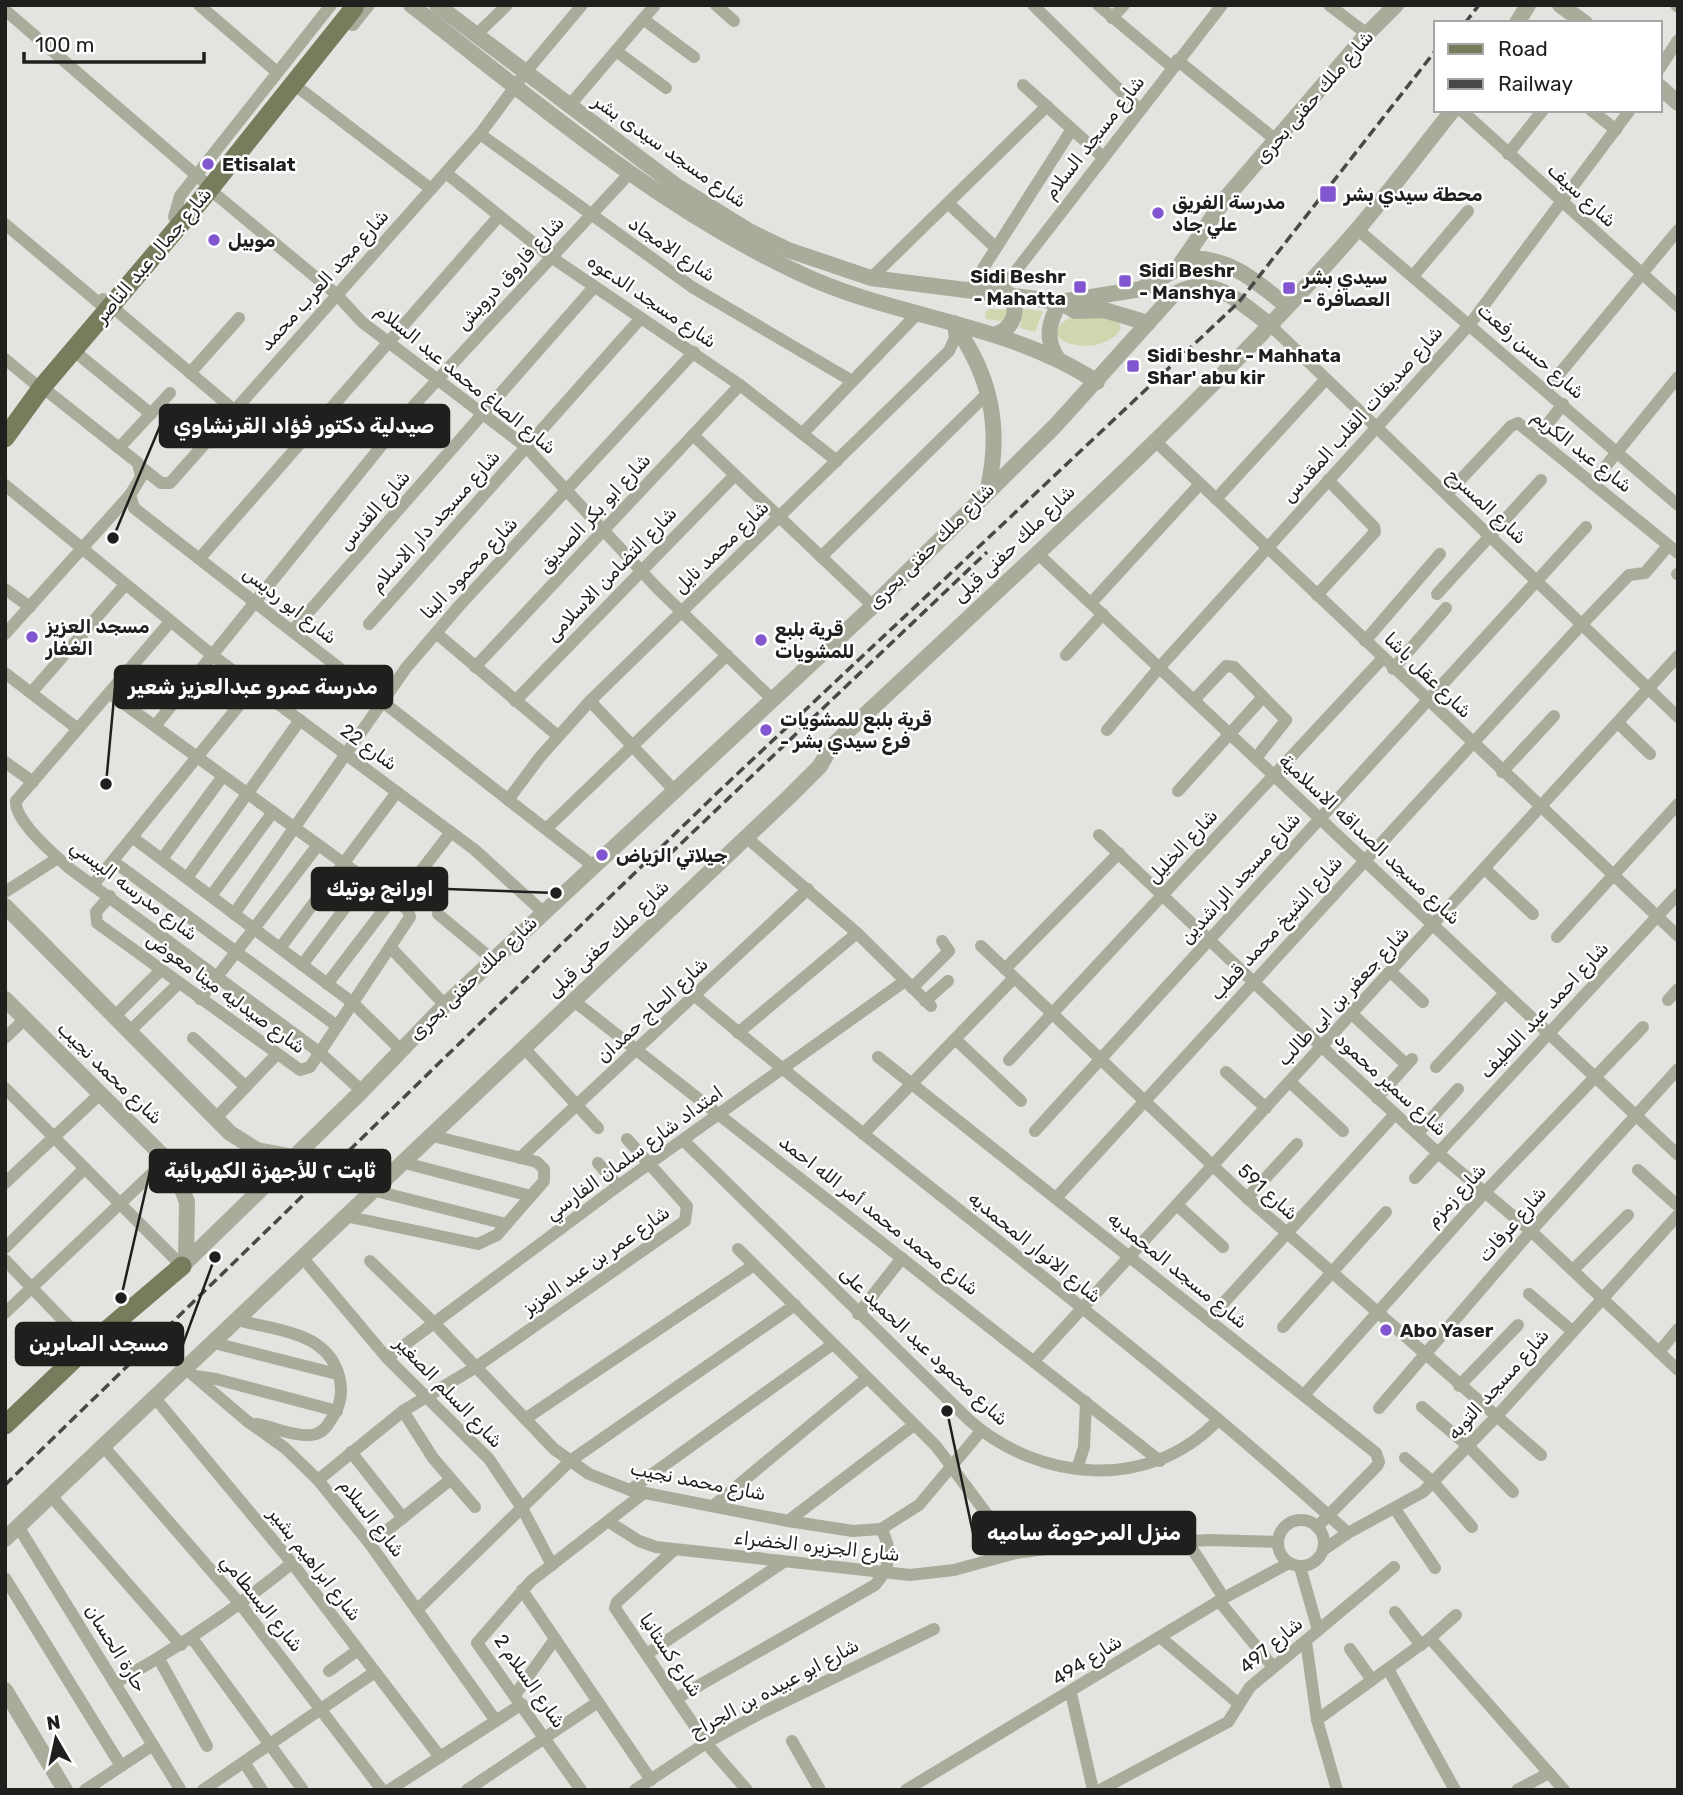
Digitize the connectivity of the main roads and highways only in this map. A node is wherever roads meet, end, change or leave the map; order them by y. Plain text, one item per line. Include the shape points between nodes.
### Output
1 (357, 6) edge
2 (203, 188) junction
3 (104, 303) junction
4 (38, 385) junction
5 (5, 422) edge
6 (5, 438) edge
7 (184, 1264) road end
8 (5, 1425) edge

1 - 2 main road, شارع جمال عبد الناصر
2 - 3 main road, شارع جمال عبد الناصر
2 - 3 main road, شارع جمال عبد الناصر
3 - 4 main road, شارع جمال عبد الناصر
3 - 4 main road, شارع جمال عبد الناصر via 74,350
4 - 5 main road, شارع جمال عبد الناصر
4 - 6 main road, شارع جمال عبد الناصر
7 - 8 main road, شارع ملك حفنى بحرى

